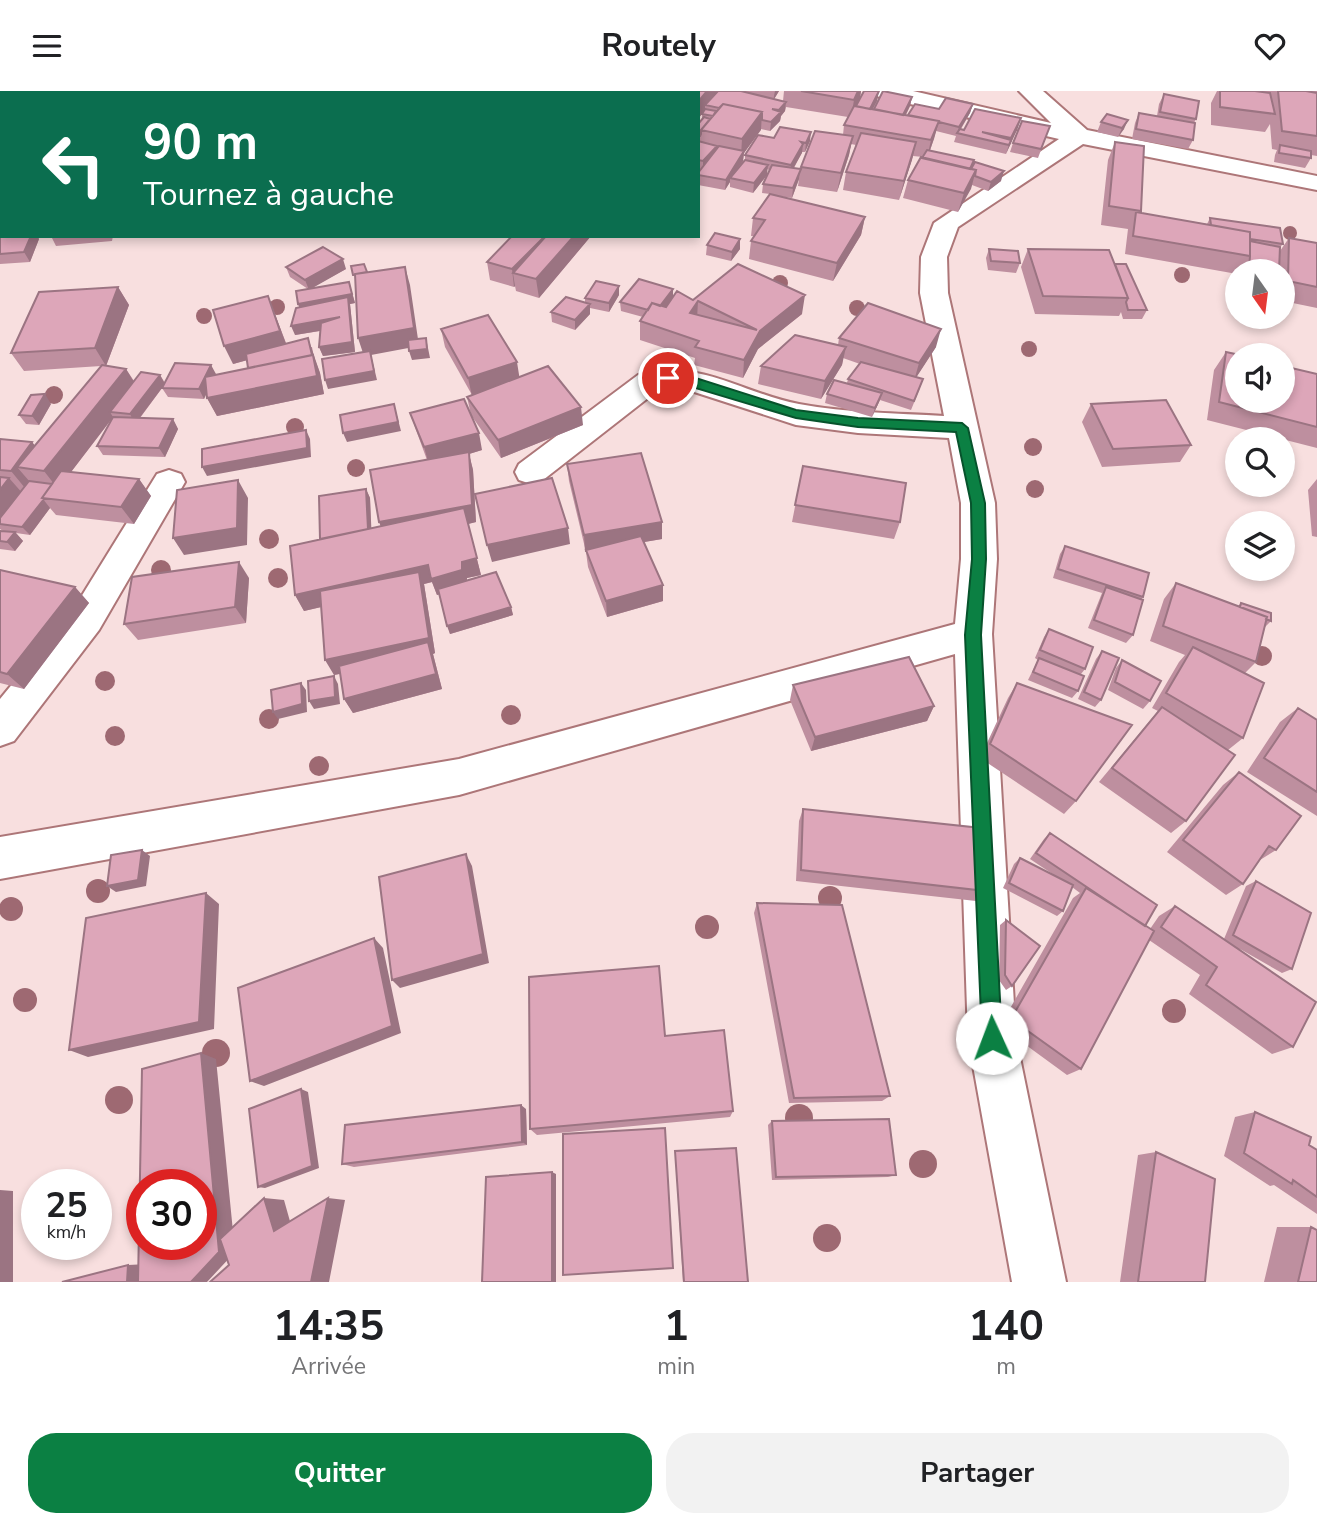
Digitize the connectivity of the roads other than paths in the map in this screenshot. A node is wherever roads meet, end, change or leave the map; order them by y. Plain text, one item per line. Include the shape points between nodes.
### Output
1 (884, 91) edge
2 (1030, 91) edge
3 (1079, 136) junction
4 (1317, 184) edge
5 (962, 428) junction
6 (531, 472) dead end
7 (169, 482) dead end
8 (973, 635) junction
9 (0, 729) edge
10 (0, 857) edge
11 (1039, 1282) edge

1 - 3 street
2 - 3 street
3 - 4 street
3 - 5 street via 947,223 934,257 934,293
5 - 6 street via 796,414 668,378 649,382
5 - 8 street via 978,503
7 - 9 street via 86,620
8 - 10 street via 459,777
8 - 11 street via 992,1038

